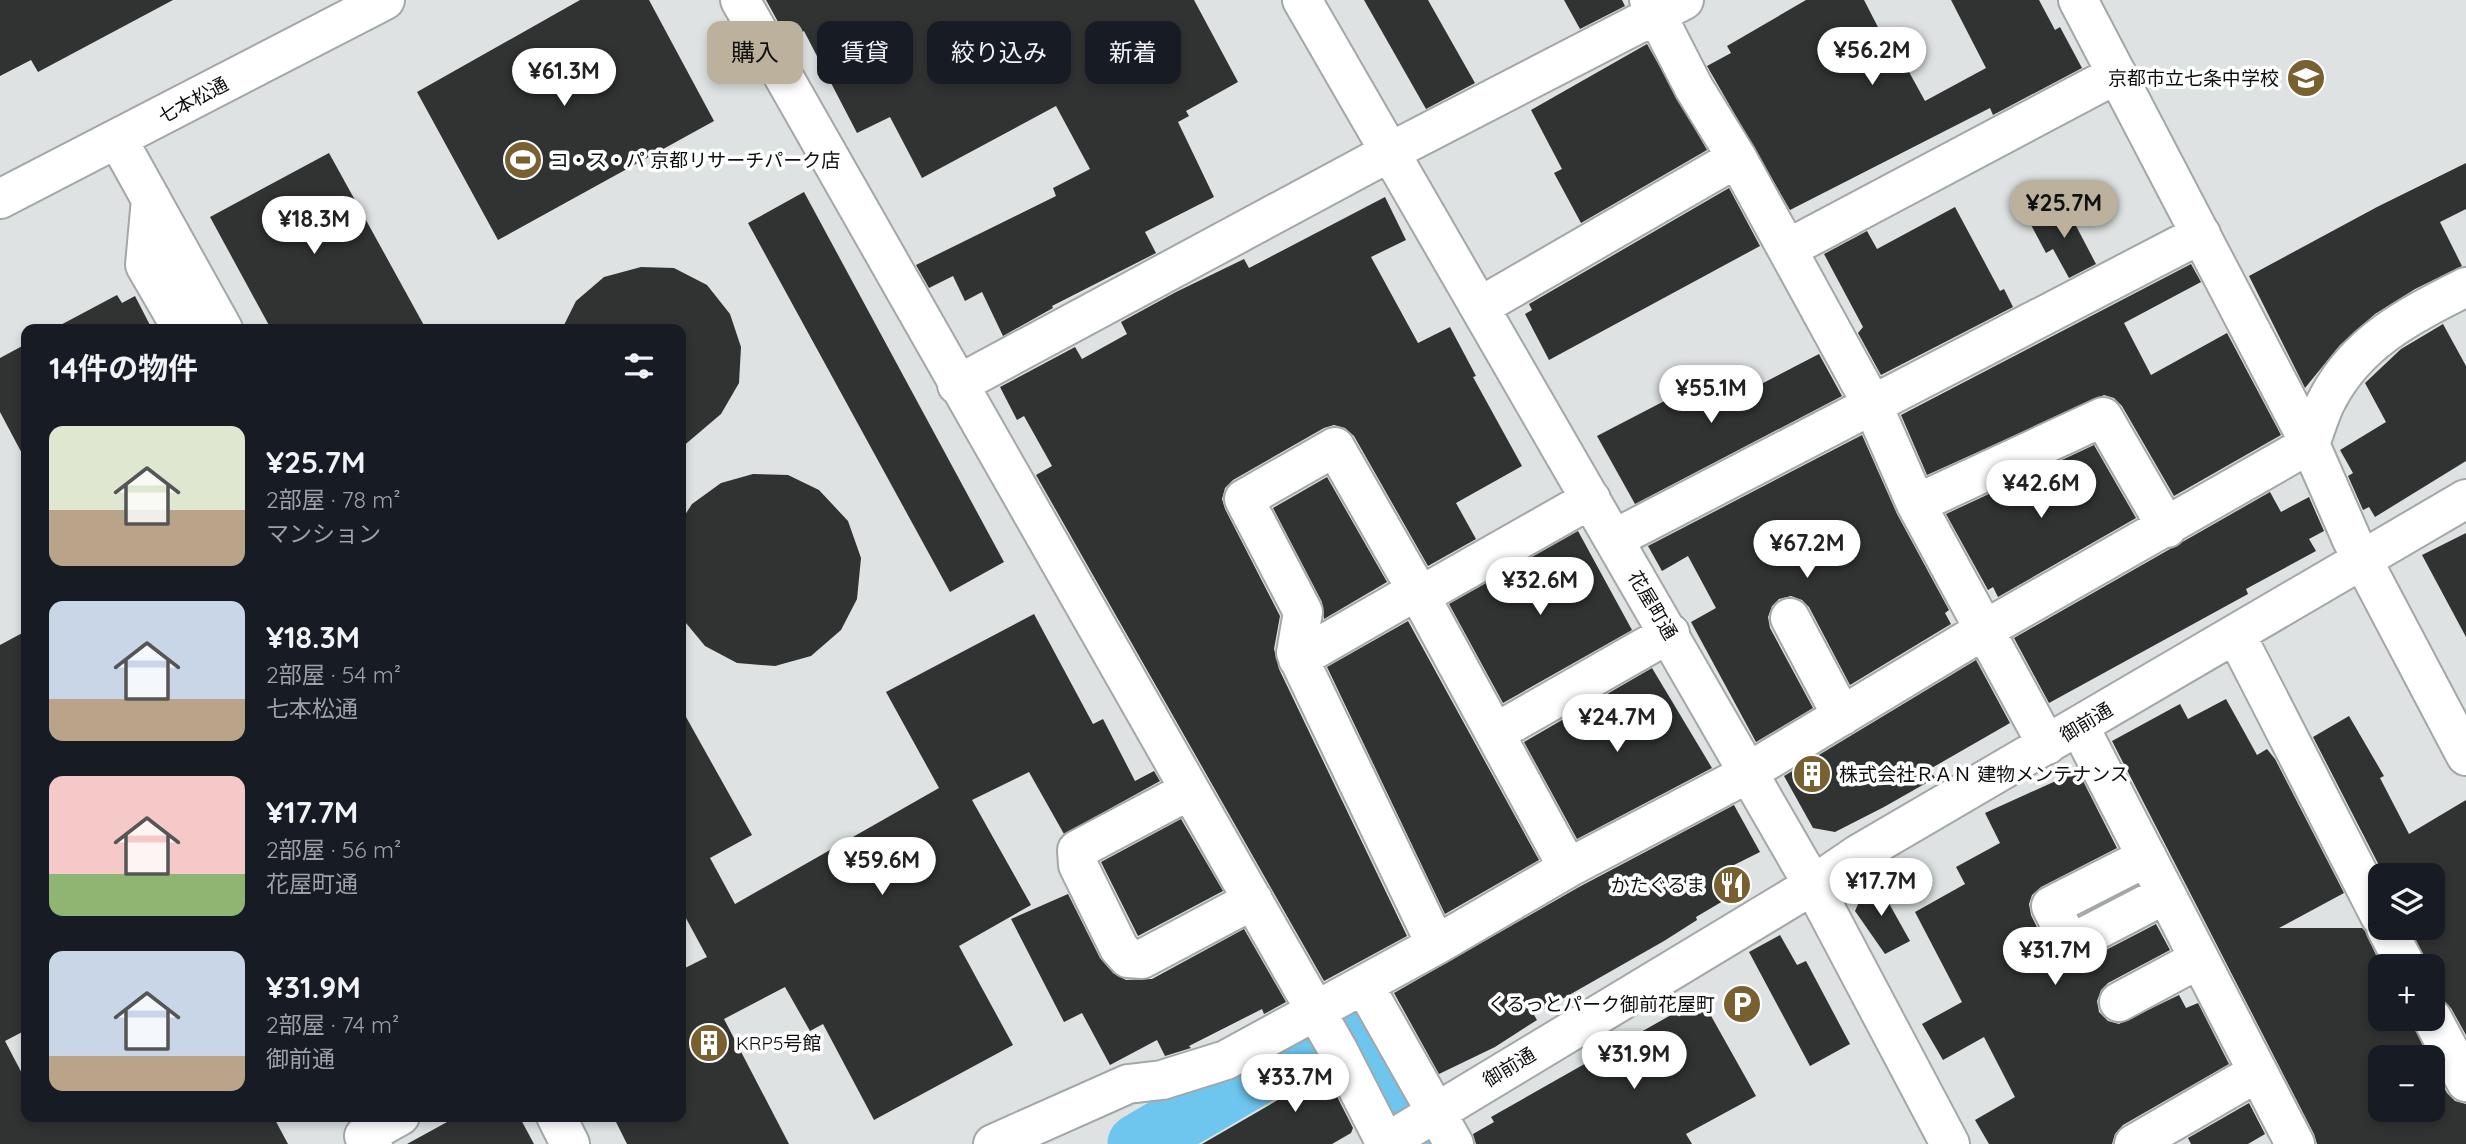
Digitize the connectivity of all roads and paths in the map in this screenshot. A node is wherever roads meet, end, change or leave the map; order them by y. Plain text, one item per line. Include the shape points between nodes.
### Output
1 (385, 0) edge
2 (740, 0) edge
3 (1302, 0) edge
4 (2078, 0) edge
5 (1663, 5) edge
6 (2117, 74) junction
7 (118, 140) junction
8 (1388, 153) junction
9 (1737, 158) junction
10 (0, 199) edge
11 (151, 199) junction
12 (2202, 234) junction
13 (1787, 249) junction
14 (2466, 286) edge
15 (1481, 306) junction
16 (179, 324) edge
17 (220, 324) edge
18 (957, 385) junction
19 (1873, 406) junction
20 (2310, 444) junction
21 (1591, 499) junction
22 (2466, 499) edge
23 (1916, 504) junction
24 (2166, 528) junction
25 (1614, 539) junction
26 (2362, 558) junction
27 (1418, 593) junction
28 (1790, 618) dead end
29 (1984, 630) junction
30 (1670, 633) junction
31 (2236, 635) junction
32 (1298, 659) junction
33 (1842, 716) junction
34 (2079, 726) junction
35 (1494, 733) junction
36 (2047, 746) junction
37 (2466, 756) edge
38 (1746, 771) junction
39 (1190, 790) junction
40 (2147, 857) junction
41 (1568, 868) junction
42 (1813, 885) junction
43 (2368, 893) edge
44 (2166, 894) junction
45 (1253, 900) junction
46 (1436, 945) junction
47 (2199, 959) junction
48 (1364, 985) junction
49 (2119, 1002) dead end
50 (1325, 1028) junction
51 (2439, 1031) edge
52 (2258, 1072) junction
53 (2466, 1082) edge
54 (389, 1122) edge
55 (559, 1122) edge
56 (1403, 1132) edge
57 (1030, 1135) edge
58 (2284, 1140) edge
59 (373, 1144) edge
60 (570, 1144) edge
61 (993, 1144) edge
62 (1454, 1144) edge
63 (1950, 1144) edge
64 (2134, 1144) edge

1 - 7 street, 七本松通
2 - 18 street
3 - 8 street, 花屋町通
4 - 6 street
5 - 8 street
5 - 9 street via 1694,88
6 - 12 street
6 - 13 street
7 - 10 street, 七本松通
7 - 11 street
8 - 15 street, 花屋町通
8 - 18 street
9 - 13 street
9 - 15 street
11 - 16 street via 145,265
11 - 17 street
12 - 19 street
12 - 20 street
13 - 19 street
14 - 20 street via 2374,341 2328,397
15 - 21 street, 花屋町通
18 - 39 street
19 - 23 street
19 - 25 street
20 - 24 street
20 - 26 street
21 - 25 street, 花屋町通
21 - 27 street
22 - 26 street, 御前通
23 - 24 street via 2103,417
23 - 29 street
24 - 29 street
25 - 30 street, 花屋町通
26 - 31 street, 御前通
26 - 37 street
27 - 32 street
27 - 32 street via 1335,447 1244,499 1303,612
27 - 35 street
28 - 33 street
29 - 33 street
29 - 36 street
30 - 35 street
30 - 38 street, 花屋町通
31 - 34 street, 御前通
31 - 43 street
32 - 46 street
33 - 38 street
34 - 36 street, 御前通
34 - 40 street
35 - 41 street
36 - 42 street, 御前通
38 - 41 street
38 - 42 street, 花屋町通
39 - 45 street
39 - 45 street via 1077,850 1078,865 1119,948 1128,958 1142,960
40 - 44 street
40 - 44 street via 2051,906 2070,944
41 - 46 street
42 - 56 street, 御前通
42 - 63 street, 花屋町通
44 - 47 street
45 - 50 street
46 - 48 street
47 - 49 street
47 - 52 street
48 - 50 street
48 - 56 street
50 - 56 street
50 - 57 street via 1162,1080 1128,1084
51 - 53 street
52 - 58 street
52 - 64 street
54 - 59 street via 364,1136
55 - 60 street
56 - 62 street
57 - 61 street

